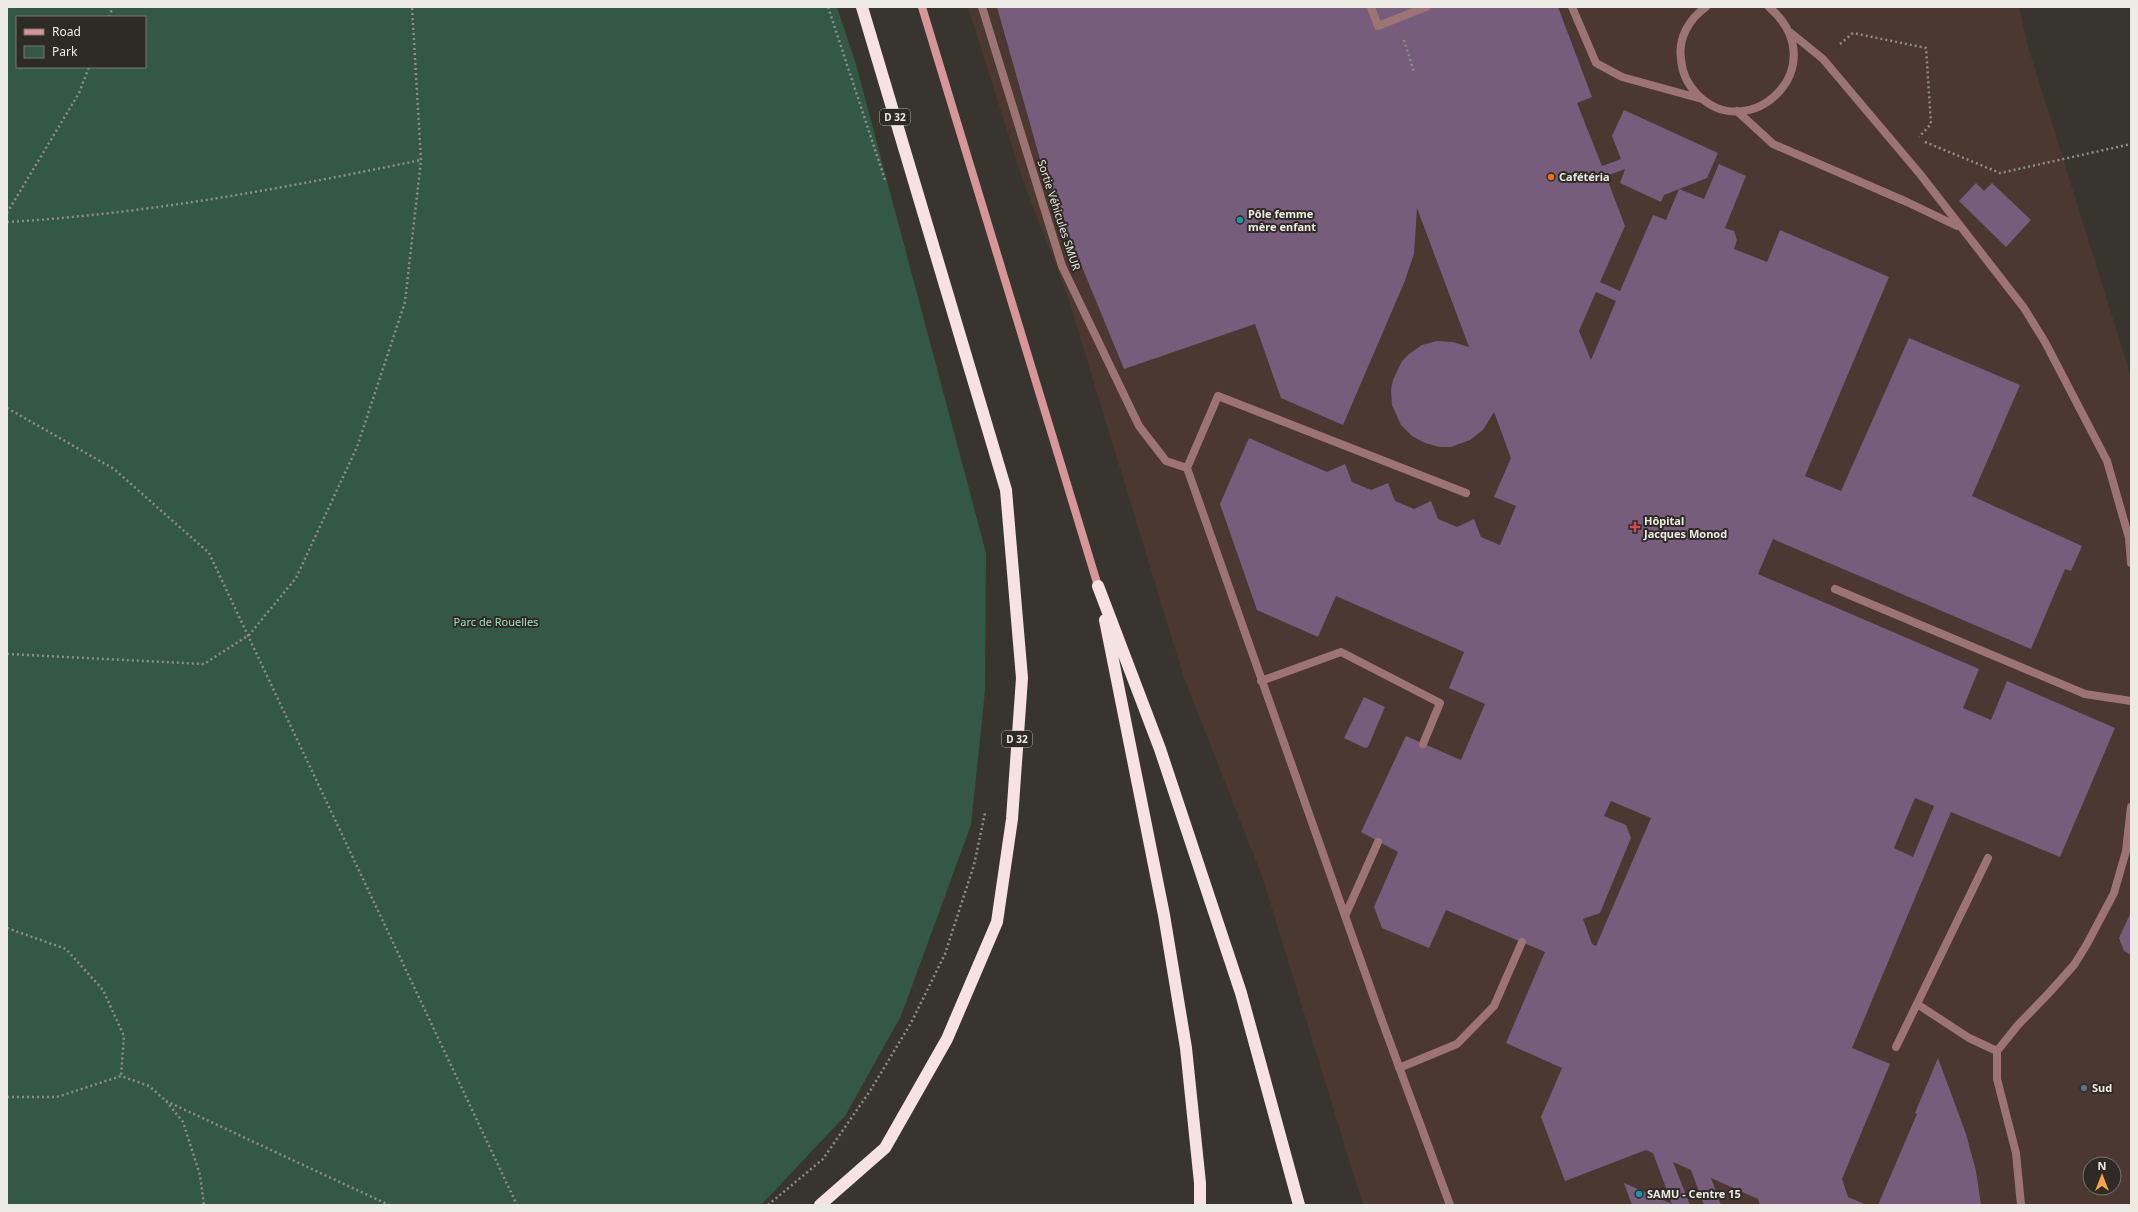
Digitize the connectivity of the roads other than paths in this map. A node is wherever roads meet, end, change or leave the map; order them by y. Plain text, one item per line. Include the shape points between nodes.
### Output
1 (862, 7) edge
2 (922, 7) edge
3 (982, 7) edge
4 (1371, 7) edge
5 (1426, 7) edge
6 (1572, 7) edge
7 (1706, 7) edge
8 (1769, 7) edge
9 (1791, 33) junction
10 (1702, 99) junction
11 (1736, 111) junction
12 (1960, 228) junction
13 (1187, 468) junction
14 (1466, 493) dead end
15 (2131, 563) edge
16 (1098, 586) junction
17 (1835, 589) dead end
18 (1261, 681) junction
19 (2131, 701) edge
20 (1423, 744) dead end
21 (2131, 807) edge
22 (1378, 842) dead end
23 (1988, 858) dead end
24 (1345, 916) junction
25 (1522, 942) dead end
26 (1917, 1004) junction
27 (1896, 1047) dead end
28 (1998, 1051) junction
29 (1399, 1068) junction
30 (820, 1205) edge
31 (1200, 1205) edge
32 (1299, 1205) edge
33 (1450, 1205) edge
34 (2021, 1205) edge

1 - 30 highway, D 32 via 1006,490 1022,678 1012,819 997,922 947,1039 884,1148
2 - 16 main road
3 - 13 lane, Sortie Véhicules SMUR via 1062,266 1139,426 1166,461
4 - 5 lane via 1378,26
6 - 10 lane via 1596,63 1622,77
7 - 10 lane via 1696,14 1685,31 1680,49 1682,69 1689,86
8 - 9 lane via 1781,17
9 - 11 lane via 1793,69 1784,86 1772,100 1755,108
9 - 12 lane via 1823,58 1920,174
10 - 11 lane via 1718,108
11 - 12 lane via 1773,144 1908,202
12 - 15 lane via 2024,308 2045,342 2105,457 2129,538
13 - 14 lane via 1218,396
13 - 18 lane
16 - 31 highway via 1166,923 1186,1048
16 - 32 highway via 1160,749 1241,992
17 - 19 lane via 2085,694
18 - 20 lane via 1341,652 1440,703
18 - 24 lane
21 - 28 lane via 2126,851 2114,893 2087,944 2074,965
22 - 24 lane
23 - 26 lane
24 - 29 lane
25 - 29 lane via 1494,1006 1457,1044
26 - 27 lane
26 - 28 lane via 1969,1038
28 - 34 lane via 1997,1079 2016,1153
29 - 33 lane

